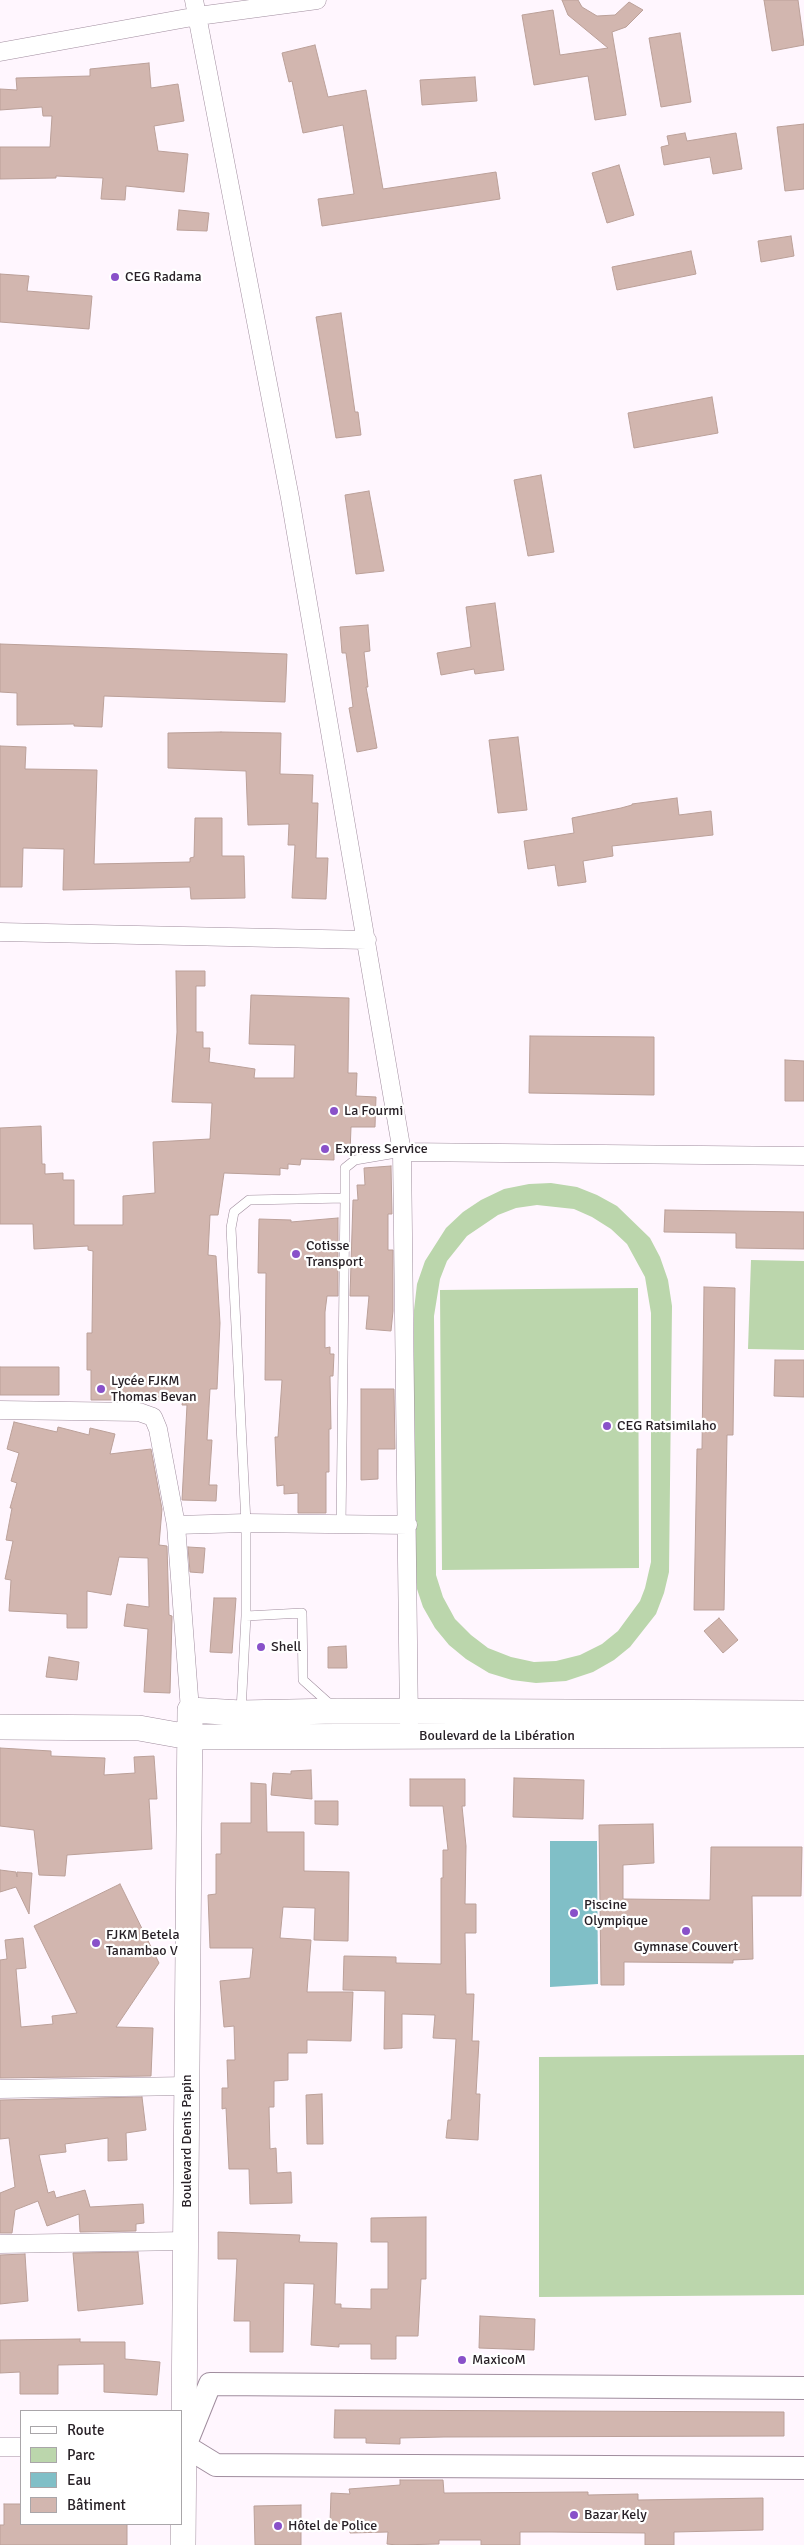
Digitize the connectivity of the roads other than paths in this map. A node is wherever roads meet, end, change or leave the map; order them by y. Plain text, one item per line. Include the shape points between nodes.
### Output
1 (317, 0) edge
2 (196, 8) edge
3 (0, 52) edge
4 (0, 932) edge
5 (367, 940) junction
6 (402, 1152) junction
7 (804, 1156) edge
8 (345, 1198) junction
9 (0, 1410) edge
10 (246, 1523) junction
11 (176, 1525) junction
12 (341, 1525) junction
13 (408, 1525) junction
14 (246, 1616) junction
15 (190, 1710) junction
16 (338, 1711) junction
17 (409, 1712) junction
18 (240, 1713) junction
19 (804, 1713) edge
20 (0, 1727) edge
21 (153, 1730) junction
22 (409, 1736) junction
23 (804, 1736) edge
24 (189, 1737) junction
25 (187, 2086) junction
26 (0, 2088) edge
27 (186, 2241) junction
28 (0, 2244) edge
29 (804, 2388) edge
30 (183, 2446) edge
31 (0, 2447) edge
32 (20, 2447) edge
33 (804, 2468) edge
34 (183, 2545) edge

1 - 2 street
2 - 3 street
2 - 5 street via 290,498
4 - 5 street
5 - 6 street
6 - 7 street
6 - 8 lane via 355,1160 345,1168
6 - 13 street
8 - 10 lane via 249,1200 234,1212 231,1228
8 - 12 lane
9 - 11 street via 139,1412 153,1417
10 - 11 street
10 - 12 street
10 - 14 lane
11 - 15 street
12 - 13 street
13 - 17 street
14 - 16 lane via 302,1613 303,1680
14 - 18 lane
15 - 18 main road, Boulevard de la Libération
15 - 21 main road
15 - 24 main road, Boulevard Denis Papin
16 - 17 main road, Boulevard de la Libération
16 - 18 main road, Boulevard de la Libération
17 - 19 main road, Boulevard de la Libération
17 - 22 street
20 - 21 main road, Boulevard de la Libération
21 - 24 main road, Boulevard de la Libération
22 - 23 main road, Boulevard de la Libération
22 - 24 main road, Boulevard de la Libération
24 - 25 main road, Boulevard Denis Papin
25 - 26 street
25 - 27 main road, Boulevard Denis Papin
27 - 28 street
27 - 30 main road, Boulevard Denis Papin
29 - 30 street via 210,2384
30 - 33 street via 216,2465
30 - 34 main road, Boulevard Denis Papin
31 - 32 street

